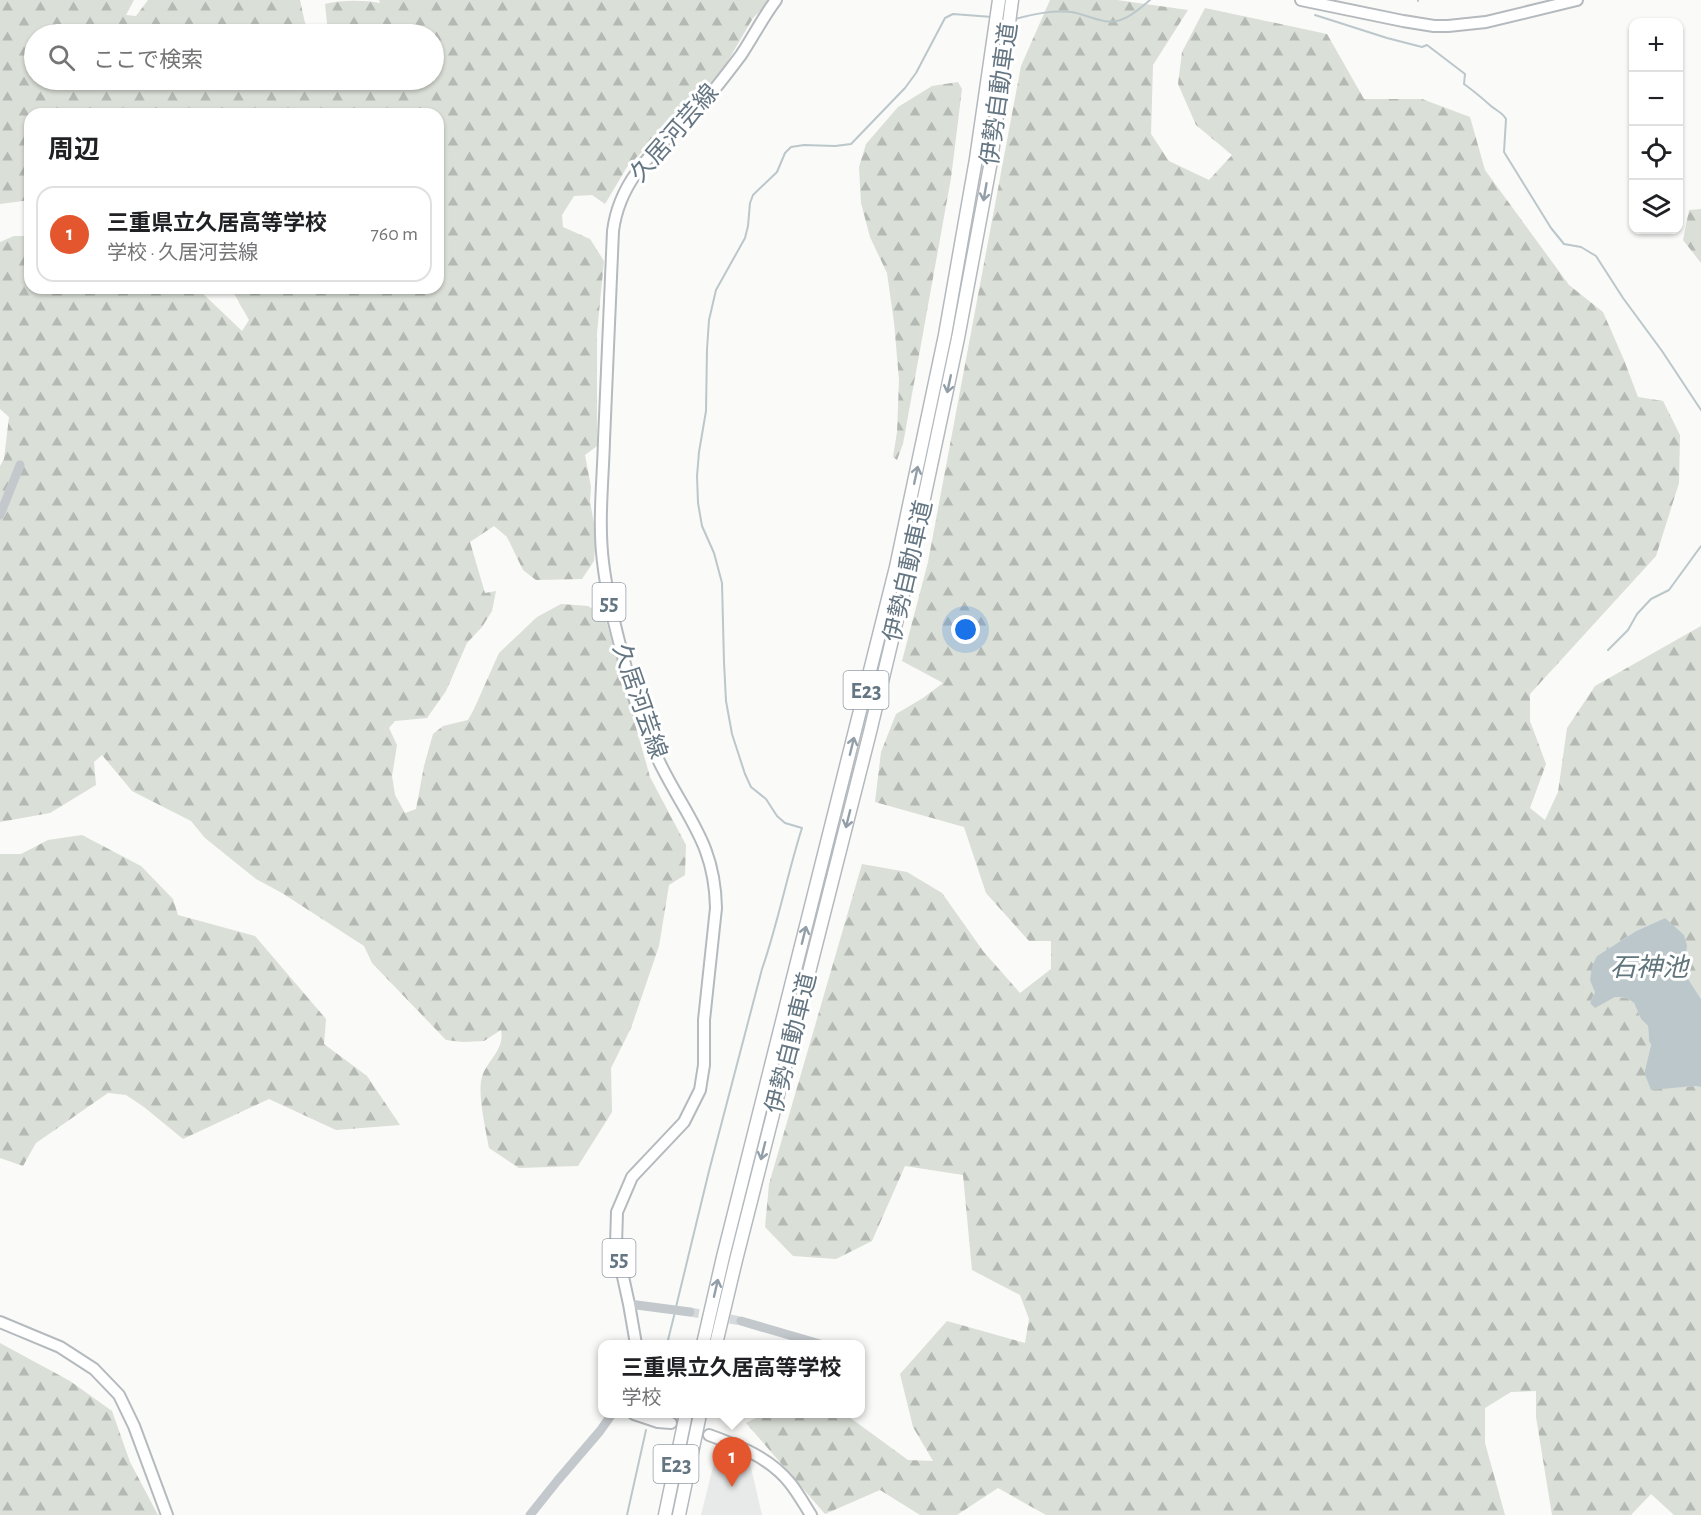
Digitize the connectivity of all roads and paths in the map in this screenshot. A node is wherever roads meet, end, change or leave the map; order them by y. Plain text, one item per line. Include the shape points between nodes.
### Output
1 (776, 0) edge
2 (999, 0) edge
3 (1012, 0) edge
4 (1301, 0) edge
5 (1576, 0) edge
6 (1548, 3) edge
7 (20, 465) dead end
8 (0, 515) edge
9 (629, 1304) junction
10 (690, 1312) tunnel mouth
11 (741, 1321) tunnel mouth
12 (0, 1322) edge
13 (635, 1340) edge
14 (704, 1340) edge
15 (717, 1340) edge
16 (806, 1340) edge
17 (609, 1418) edge
18 (647, 1418) edge
19 (686, 1418) edge
20 (699, 1418) edge
21 (671, 1423) dead end
22 (709, 1435) dead end
23 (167, 1515) edge
24 (530, 1515) edge
25 (665, 1515) edge
26 (679, 1515) edge
27 (811, 1515) edge

1 - 9 main road, 久居河芸線 / 55 via 741,55 711,92 633,176 618,205 613,231 602,516 609,602 636,705 650,743 703,842 716,896 700,1090 684,1122 632,1177 617,1212 616,1245
14 -> 2 highway, 伊勢自動車道 / E23 via 896,567 945,336
3 -> 15 highway, 伊勢自動車道 / E23 via 991,161 909,569
4 - 6 main road via 1434,26 1471,24
5 - 6 main road
7 - 8 street
9 - 10 street
9 - 13 main road, 久居河芸線 / 55
11 - 16 street
12 - 23 main road via 60,1347 93,1369 119,1395
17 - 24 street
18 - 21 main road
19 - 25 highway, E23
20 - 26 highway, E23
22 - 27 main road via 746,1449 773,1466 791,1484

